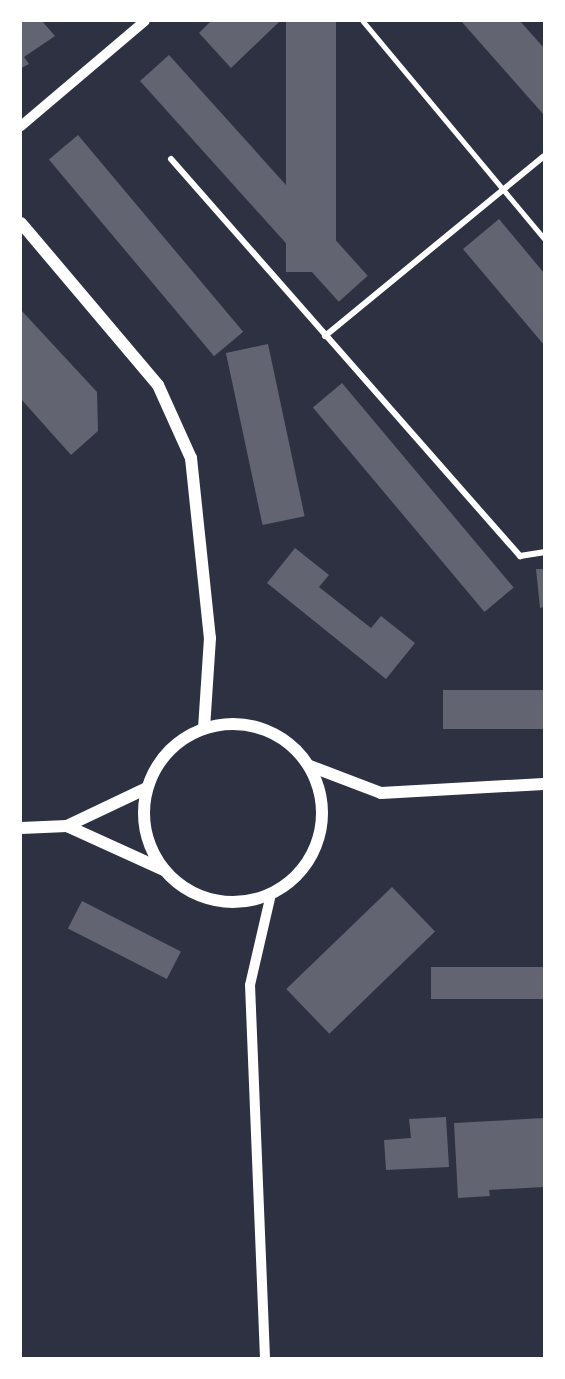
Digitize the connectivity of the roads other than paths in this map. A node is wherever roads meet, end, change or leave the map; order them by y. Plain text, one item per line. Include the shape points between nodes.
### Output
1 (145, 21) edge
2 (363, 21) edge
3 (21, 126) edge
4 (544, 156) edge
5 (171, 159) dead end
6 (503, 189) junction
7 (21, 223) edge
8 (544, 238) edge
9 (326, 336) junction
10 (544, 552) edge
11 (204, 728) junction
12 (310, 766) junction
13 (544, 784) edge
14 (147, 788) junction
15 (67, 826) junction
16 (21, 828) edge
17 (164, 870) junction
18 (271, 894) junction
19 (265, 1358) edge

1 - 3 street
2 - 6 lane
4 - 6 street
5 - 9 street
6 - 8 lane
6 - 9 street
7 - 11 main road via 158,385 191,458 210,638
9 - 10 street via 520,556
11 - 12 main road via 234,723 264,728 290,743
11 - 14 main road via 179,741 159,761
12 - 13 main road via 381,793
12 - 18 main road via 321,794 322,824 314,853 296,877
14 - 15 main road
14 - 17 main road via 143,816 149,845
15 - 16 main road
15 - 17 main road
17 - 18 main road via 186,890 214,900 243,902
18 - 19 street via 250,985

